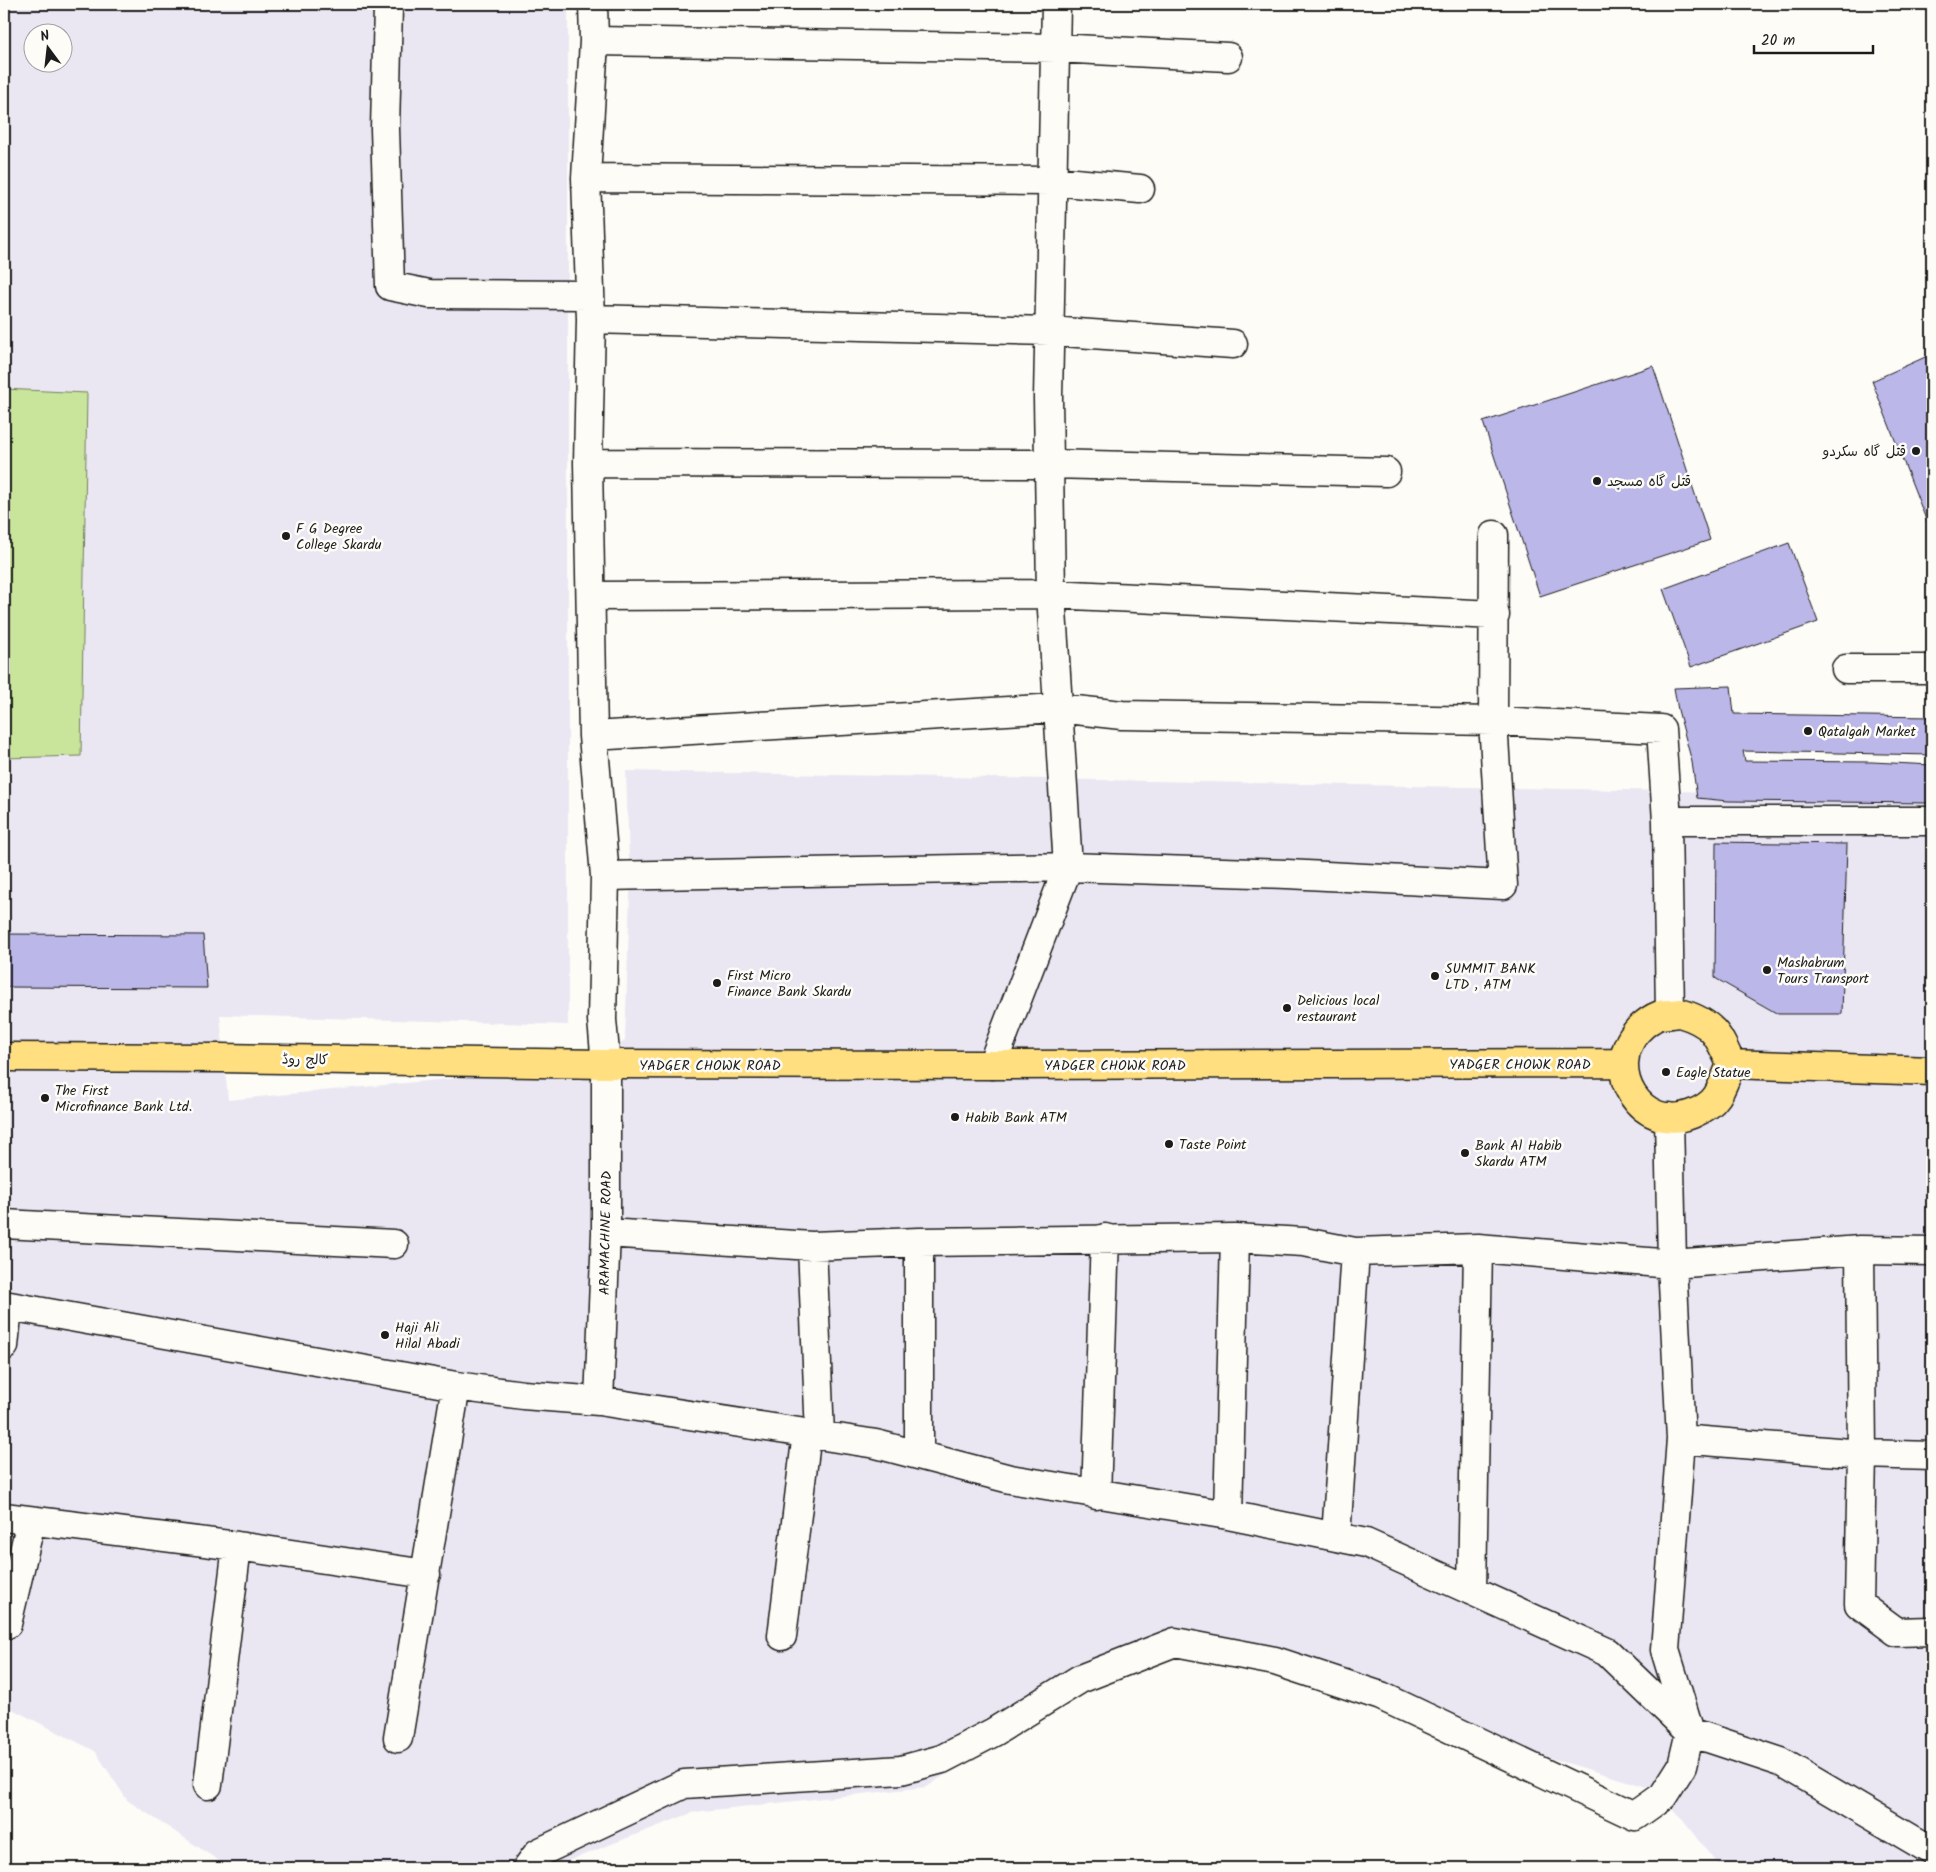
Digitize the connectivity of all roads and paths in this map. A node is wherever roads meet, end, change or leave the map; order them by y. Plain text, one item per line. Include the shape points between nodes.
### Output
1 (593, 4) edge
2 (1056, 4) edge
3 (388, 7) dead end
4 (594, 41) junction
5 (1056, 48) junction
6 (1228, 58) dead end
7 (586, 178) junction
8 (1053, 181) junction
9 (1140, 189) dead end
10 (591, 307) junction
11 (1049, 331) junction
12 (1233, 344) dead end
13 (588, 463) junction
14 (1048, 464) junction
15 (1386, 472) dead end
16 (1494, 535) dead end
17 (1051, 594) junction
18 (592, 596) junction
19 (1495, 616) junction
20 (1846, 669) dead end
21 (1932, 669) edge
22 (1057, 708) junction
23 (1493, 721) junction
24 (593, 736) junction
25 (1667, 821) junction
26 (1932, 822) edge
27 (1068, 868) junction
28 (605, 876) junction
29 (1670, 1014) junction
30 (4, 1057) edge
31 (1623, 1063) junction
32 (606, 1064) junction
33 (1731, 1064) junction
34 (992, 1065) junction
35 (1932, 1071) edge
36 (1669, 1117) junction
37 (4, 1224) edge
38 (606, 1234) junction
39 (1105, 1238) junction
40 (1235, 1238) junction
41 (919, 1242) junction
42 (394, 1244) dead end
43 (812, 1246) junction
44 (1478, 1248) junction
45 (1860, 1250) junction
46 (1932, 1251) edge
47 (1355, 1252) junction
48 (1672, 1264) junction
49 (6, 1305) edge
50 (4, 1346) edge
51 (456, 1386) junction
52 (599, 1401) junction
53 (814, 1434) junction
54 (1681, 1439) junction
55 (1862, 1454) junction
56 (919, 1455) junction
57 (1932, 1456) edge
58 (1096, 1494) junction
59 (1228, 1515) junction
60 (4, 1517) edge
61 (31, 1521) junction
62 (1336, 1537) junction
63 (237, 1546) junction
64 (426, 1574) junction
65 (1472, 1591) junction
66 (7, 1624) dead end
67 (1932, 1631) edge
68 (782, 1636) dead end
69 (1690, 1732) junction
70 (398, 1738) dead end
71 (208, 1785) dead end
72 (1932, 1851) edge
73 (527, 1868) edge

1 - 4 street, ARAMACHINE ROAD
2 - 5 street
3 - 10 street via 385,129 390,286 429,294
4 - 5 street
4 - 7 street, ARAMACHINE ROAD
5 - 6 street
5 - 8 street
7 - 8 street
7 - 10 street, ARAMACHINE ROAD
8 - 9 street
8 - 11 street
10 - 11 street
10 - 13 street, ARAMACHINE ROAD
11 - 12 street
11 - 14 street
13 - 14 street
13 - 18 street, ARAMACHINE ROAD
14 - 15 street
14 - 17 street
16 - 19 street
17 - 18 street
17 - 19 street
17 - 22 street
18 - 24 street, ARAMACHINE ROAD
19 - 23 street
20 - 21 street
22 - 23 street via 1122,715
22 - 24 street
22 - 27 street
23 - 25 street via 1661,729
23 - 27 street via 1503,886 1286,874
24 - 28 street, ARAMACHINE ROAD
25 - 26 street
25 - 29 street
27 - 28 street
27 - 34 street
28 - 32 street, ARAMACHINE ROAD via 602,1020
29 - 31 highway via 1644,1024 1631,1038
29 - 33 highway via 1680,1013 1698,1019 1714,1030
30 - 32 highway, کالج روڈ
31 - 34 highway, YADGER CHOWK ROAD
31 - 36 highway via 1628,1088 1638,1102 1652,1112
32 - 34 highway, YADGER CHOWK ROAD
32 - 38 street, ARAMACHINE ROAD
33 - 35 highway
33 - 36 highway via 1716,1098 1703,1109 1686,1116
36 - 48 street
37 - 42 street
38 - 43 street
38 - 52 street, ARAMACHINE ROAD
39 - 40 street
39 - 41 street
39 - 58 street
40 - 47 street via 1304,1242
40 - 59 street
41 - 43 street
41 - 56 street
43 - 53 street
44 - 47 street
44 - 48 street
44 - 65 street
45 - 46 street
45 - 48 street
45 - 55 street
47 - 62 street
48 - 54 street
49 - 50 street
49 - 51 street
51 - 52 street
51 - 64 street
52 - 53 street
53 - 56 street
53 - 68 street
54 - 55 street
54 - 69 street via 1665,1650
55 - 57 street
55 - 67 street via 1860,1604 1897,1632
56 - 58 street via 1010,1479
58 - 59 street
59 - 62 street
60 - 61 street
61 - 63 street
61 - 66 street
62 - 65 street via 1366,1543
63 - 64 street
63 - 71 street
64 - 70 street
65 - 69 street via 1607,1652
69 - 72 street via 1781,1762
69 - 73 street via 1682,1766 1663,1796 1635,1816 1382,1696 1275,1660 1175,1642 1080,1679 994,1732 942,1759 900,1770 684,1784 538,1852

